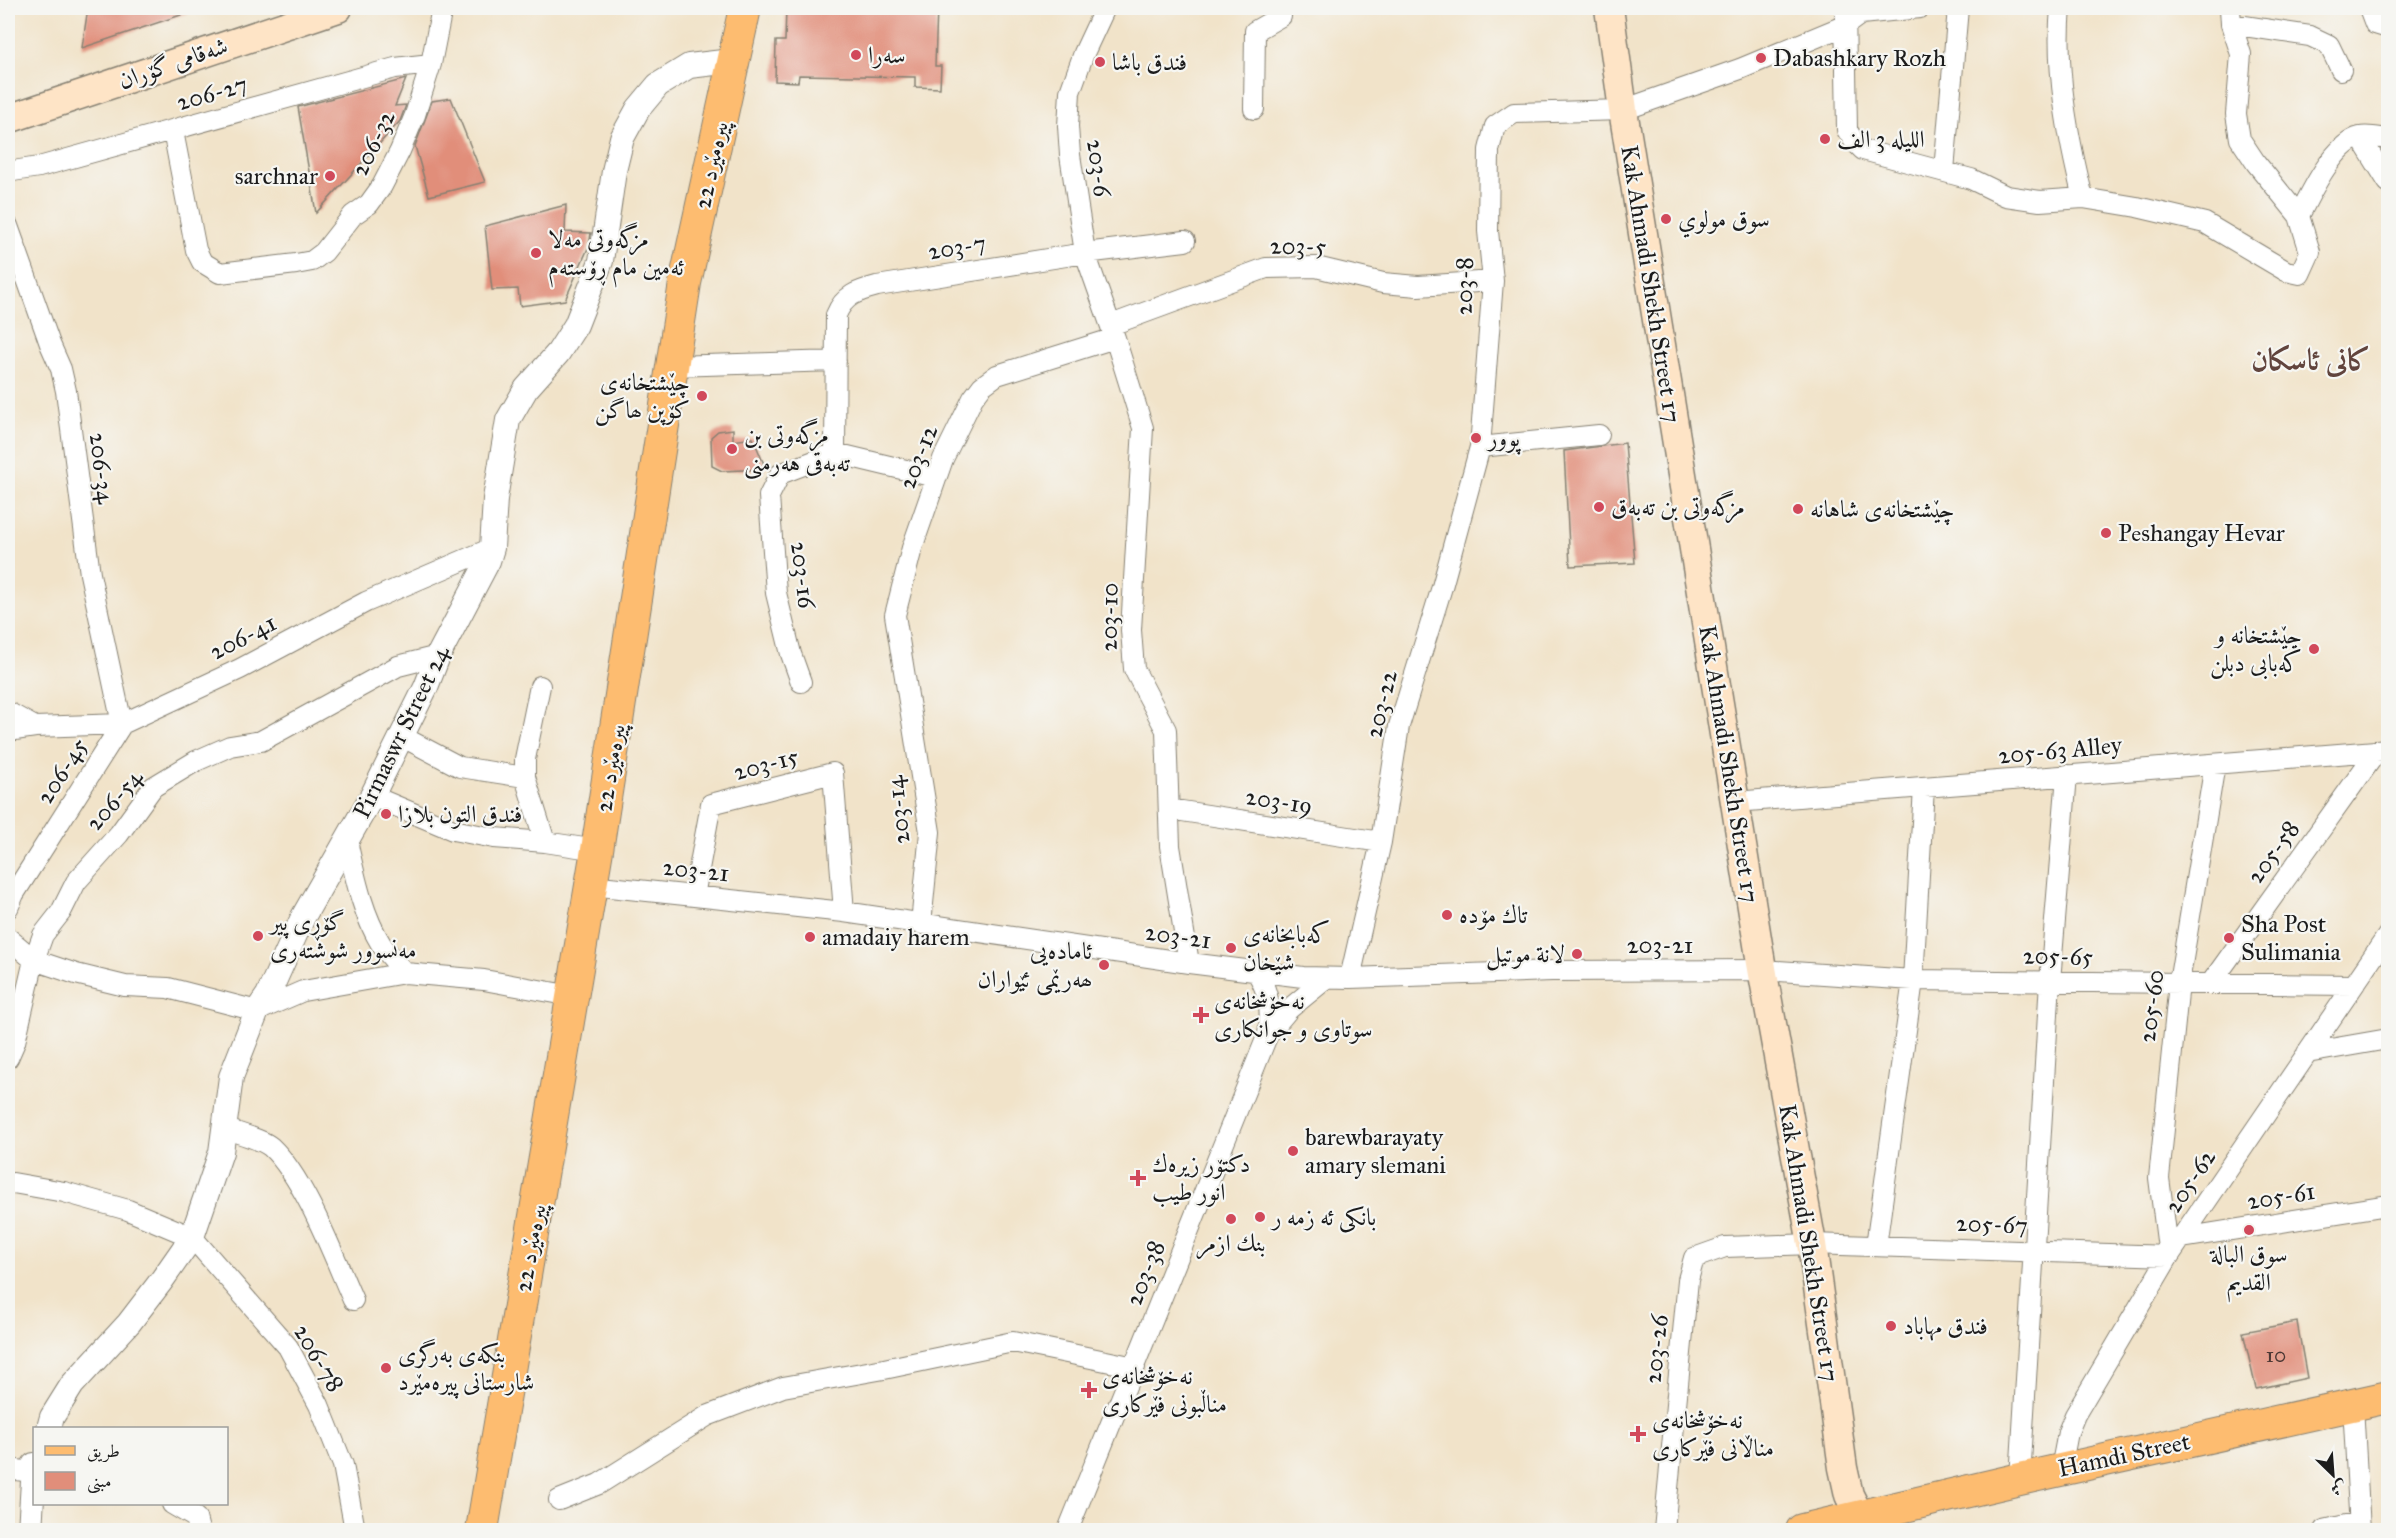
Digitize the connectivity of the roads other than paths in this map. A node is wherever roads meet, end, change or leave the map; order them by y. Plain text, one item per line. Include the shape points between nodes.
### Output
1 (338, 8) edge
2 (441, 8) edge
3 (745, 8) edge
4 (1105, 8) edge
5 (1281, 8) edge
6 (1609, 8) edge
7 (1920, 8) edge
8 (1958, 8) edge
9 (2061, 8) edge
10 (2369, 8) edge
11 (1846, 16) edge
12 (2231, 16) edge
13 (2388, 28) edge
14 (733, 63) junction
15 (431, 64) junction
16 (2341, 70) dead end
17 (1254, 109) dead end
18 (1623, 110) junction
19 (8, 119) edge
20 (172, 131) junction
21 (2360, 137) junction
22 (2388, 139) edge
23 (8, 169) edge
24 (1944, 171) junction
25 (2388, 182) edge
26 (2083, 198) junction
27 (2299, 216) junction
28 (8, 226) edge
29 (1185, 242) dead end
30 (1085, 253) junction
31 (1493, 281) junction
32 (1113, 331) junction
33 (836, 362) junction
34 (672, 366) junction
35 (1599, 435) dead end
36 (1480, 447) junction
37 (835, 453) junction
38 (936, 477) junction
39 (492, 548) junction
40 (438, 656) junction
41 (801, 682) dead end
42 (540, 686) dead end
43 (906, 691) joint
44 (8, 712) edge
45 (122, 724) junction
46 (35, 727) junction
47 (8, 731) edge
48 (401, 736) junction
49 (2383, 750) edge
50 (2215, 764) junction
51 (2067, 775) junction
52 (525, 777) junction
53 (1924, 787) junction
54 (372, 796) junction
55 (1735, 802) junction
56 (1169, 809) junction
57 (346, 841) junction
58 (545, 842) junction
59 (1381, 842) junction
60 (597, 850) junction
61 (591, 885) junction
62 (694, 896) junction
63 (8, 908) edge
64 (844, 912) junction
65 (921, 924) junction
66 (2388, 934) edge
67 (8, 938) edge
68 (34, 960) junction
69 (1189, 963) junction
70 (1762, 970) junction
71 (1257, 972) junction
72 (405, 973) junction
73 (1327, 978) junction
74 (1350, 978) junction
75 (1913, 980) junction
76 (2050, 981) junction
77 (2179, 983) junction
78 (2211, 983) junction
79 (2354, 985) junction
80 (572, 996) junction
81 (257, 1011) junction
82 (1268, 1034) junction
83 (2388, 1039) edge
84 (2307, 1053) junction
85 (8, 1058) edge
86 (224, 1128) junction
87 (8, 1184) edge
88 (2388, 1204) edge
89 (192, 1237) junction
90 (2182, 1238) junction
91 (1812, 1244) junction
92 (1876, 1246) junction
93 (2035, 1251) junction
94 (2169, 1256) junction
95 (1688, 1280) joint
96 (353, 1300) dead end
97 (1135, 1367) junction
98 (2388, 1397) edge
99 (2353, 1405) junction
100 (49, 1427) edge
101 (8, 1469) edge
102 (33, 1469) edge
103 (2061, 1469) junction
104 (2020, 1479) junction
105 (33, 1484) edge
106 (559, 1500) dead end
107 (175, 1505) edge
108 (1860, 1516) junction
109 (2360, 1526) edge
110 (30, 1530) edge
111 (198, 1530) edge
112 (355, 1530) edge
113 (482, 1530) edge
114 (1068, 1530) edge
115 (1664, 1530) edge
116 (1802, 1530) edge
117 (2324, 1530) edge

1 - 19 main road, شەقامی گۆران
2 - 15 street, 206-32
3 - 14 main road, 22 پیرەمێرد
4 - 30 street, 203-6 via 1070,92 1070,155
5 - 17 street via 1281,16 1255,31
6 - 18 main road, Kak Ahmadi Shekh Street 17
7 - 11 street
8 - 24 street
9 - 26 street via 2058,40 2069,134
10 - 13 street via 2375,24
11 - 18 street via 1740,69
11 - 24 street via 1847,130 1863,150
12 - 16 street via 2310,36 2329,45
12 - 27 street via 2241,54 2236,114 2240,139
14 - 34 main road, 22 پیرەمێرد via 685,283
14 - 39 street, Pirmaswr Street 24 via 689,66 658,85 638,109 622,138 601,261 576,325 558,353 526,389 508,420 495,499
15 - 20 street, 206-27 via 395,68
15 - 20 street, 206-32 via 415,115 382,186 312,261 220,273 202,262 196,250
18 - 31 street, 203-8 via 1514,113 1495,126 1489,150 1488,231
18 - 55 main road, Kak Ahmadi Shekh Street 17
20 - 23 street, 206-27 via 39,167
21 - 22 street
21 - 25 street
21 - 27 street via 2334,157
24 - 26 street via 2006,196 2040,201
26 - 27 street via 2205,223 2286,271 2300,274 2310,252
28 - 45 street, 206-34 via 61,369 90,574
29 - 30 street, 203-7
30 - 32 street, 203-6
30 - 33 street, 203-7 via 862,290 841,302 836,315
31 - 32 street, 203-5 via 1418,286 1383,283 1316,267 1266,268
31 - 36 street, 203-8
32 - 38 street, 203-12 via 997,375 982,386 959,423
32 - 56 street, 203-10 via 1143,428 1132,646 1134,669 1166,730
33 - 34 street
33 - 37 street
34 - 60 main road, 22 پیرەمێرد
35 - 36 street
36 - 59 street, 203-22 via 1399,726
37 - 38 street
37 - 41 street, 203-16 via 780,474 770,496 776,593
38 - 43 street, 203-12 via 895,615
39 - 40 street, Pirmaswr Street 24
39 - 45 street, 206-41 via 366,602 240,669
40 - 48 street, Pirmaswr Street 24
40 - 68 street, 206-54 via 398,666 261,741 230,746 153,787 119,834 76,882 61,912 43,935
42 - 52 street
43 - 65 street, 203-14 via 930,832
44 - 46 street
45 - 46 street, 206-41
45 - 63 street, 206-45
46 - 47 street, 206-41
48 - 52 street via 460,767
48 - 54 street, Pirmaswr Street 24
49 - 50 street, 205-63 Alley
49 - 78 street, 205-58
50 - 51 street, 205-63 Alley
50 - 77 street, 205-60
51 - 53 street, 205-63 Alley
51 - 76 street
52 - 58 street
53 - 55 street, 205-63 Alley
53 - 75 street
54 - 57 street, Pirmaswr Street 24
54 - 58 street via 453,830
55 - 70 main road, Kak Ahmadi Shekh Street 17
56 - 59 street, 203-19
56 - 69 street, 203-10 via 1170,846
57 - 72 street via 368,917 381,944
57 - 81 street, Pirmaswr Street 24
58 - 60 street
59 - 74 street, 203-22
60 - 61 main road, 22 پیرەمێرد
61 - 62 street, 203-21
61 - 80 main road, 22 پیرەمێرد
62 - 64 street, 203-21
62 - 64 street, 203-15 via 711,804 833,772
64 - 65 street, 203-21
65 - 69 street, 203-21
66 - 79 street, 205-62
67 - 68 street
68 - 81 street via 125,986 168,988
68 - 85 street, 206-54
69 - 71 street, 203-21
70 - 74 street, 203-21 via 1541,971
70 - 75 street, 205-65
70 - 91 main road, Kak Ahmadi Shekh Street 17
71 - 73 street, 203-21
71 - 82 street, 203-38 via 1270,1008
72 - 80 street via 484,980
72 - 81 street via 303,991
73 - 74 street, 203-21
73 - 82 street, 203-38 via 1289,1009
75 - 76 street, 205-65
75 - 92 street
76 - 77 street, 205-65
76 - 93 street
77 - 78 street, 205-65
77 - 94 street, 205-60 via 2158,1178
78 - 79 street, 205-65
79 - 84 street, 205-62
80 - 113 main road, 22 پیرەمێرد
81 - 86 street, Pirmaswr Street 24 via 231,1077
82 - 97 street, 203-38
83 - 84 street
84 - 90 street, 205-62
86 - 89 street, Pirmaswr Street 24
86 - 96 street via 269,1146 294,1176
87 - 89 street via 64,1192 128,1210
88 - 90 street, 205-61
89 - 100 street, Pirmaswr Street 24 via 129,1323 72,1385
89 - 112 street, 206-78 via 288,1347 319,1405 343,1465
90 - 94 street, 205-62
91 - 92 street, 205-67
91 - 95 street, 205-67 via 1725,1248 1694,1257
91 - 108 main road, Kak Ahmadi Shekh Street 17 via 1843,1468 1849,1495
92 - 93 street, 205-67
93 - 94 street, 205-67
93 - 104 street
94 - 103 street, 205-62 via 2075,1414
95 - 115 street, 203-26
97 - 106 street via 1013,1342 783,1387 707,1416 599,1484
97 - 114 street, 203-38
98 - 99 main road, Hamdi Street
99 - 103 main road, Hamdi Street
99 - 109 street
101 - 102 street
103 - 104 main road, Hamdi Street
104 - 108 main road, Hamdi Street
105 - 110 street
107 - 111 street via 196,1518
108 - 116 main road, Hamdi Street
109 - 117 street

